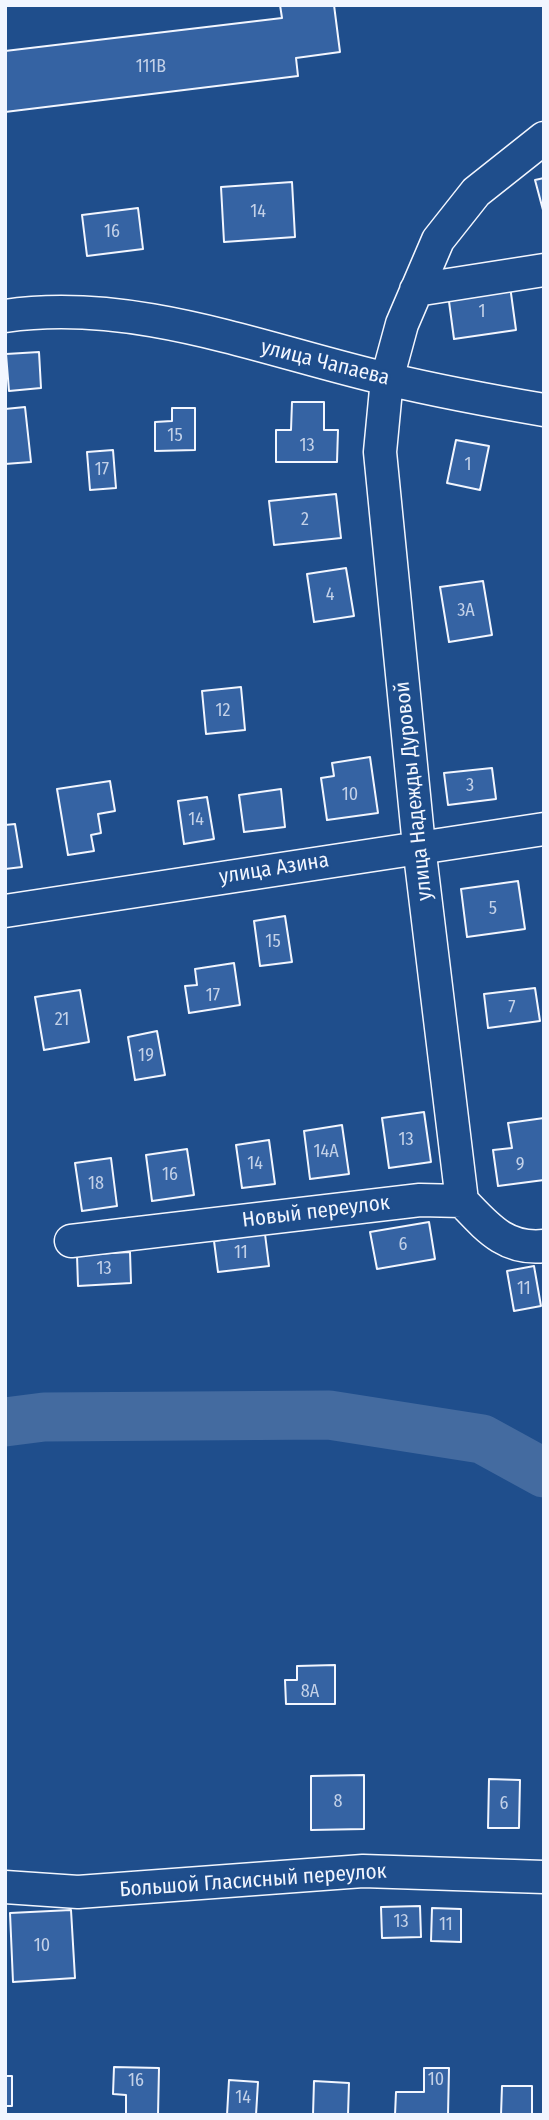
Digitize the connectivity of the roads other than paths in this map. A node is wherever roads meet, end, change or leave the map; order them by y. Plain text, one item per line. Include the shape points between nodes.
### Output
1 (544, 138) edge
2 (544, 270) edge
3 (416, 290) junction
4 (5, 316) edge
5 (387, 379) junction
6 (544, 410) edge
7 (544, 829) edge
8 (419, 846) junction
9 (5, 911) edge
10 (463, 1201) junction
11 (71, 1241) dead end
12 (544, 1247) edge
13 (544, 1877) edge
14 (5, 1887) edge

1 - 3 street, улица Надежды Дуровой via 476,192 438,240
2 - 3 street
3 - 5 street, улица Надежды Дуровой
4 - 5 street, улица Чапаева via 106,315 194,329
5 - 6 street, улица Чапаева
5 - 8 street, улица Надежды Дуровой via 380,452
7 - 8 street, улица Азина
8 - 9 street, улица Азина
8 - 10 street, улица Надежды Дуровой
10 - 11 street, Новый переулок via 420,1200
10 - 12 street via 497,1237 512,1245
13 - 14 street, Большой Гласисный переулок via 363,1871 78,1892

